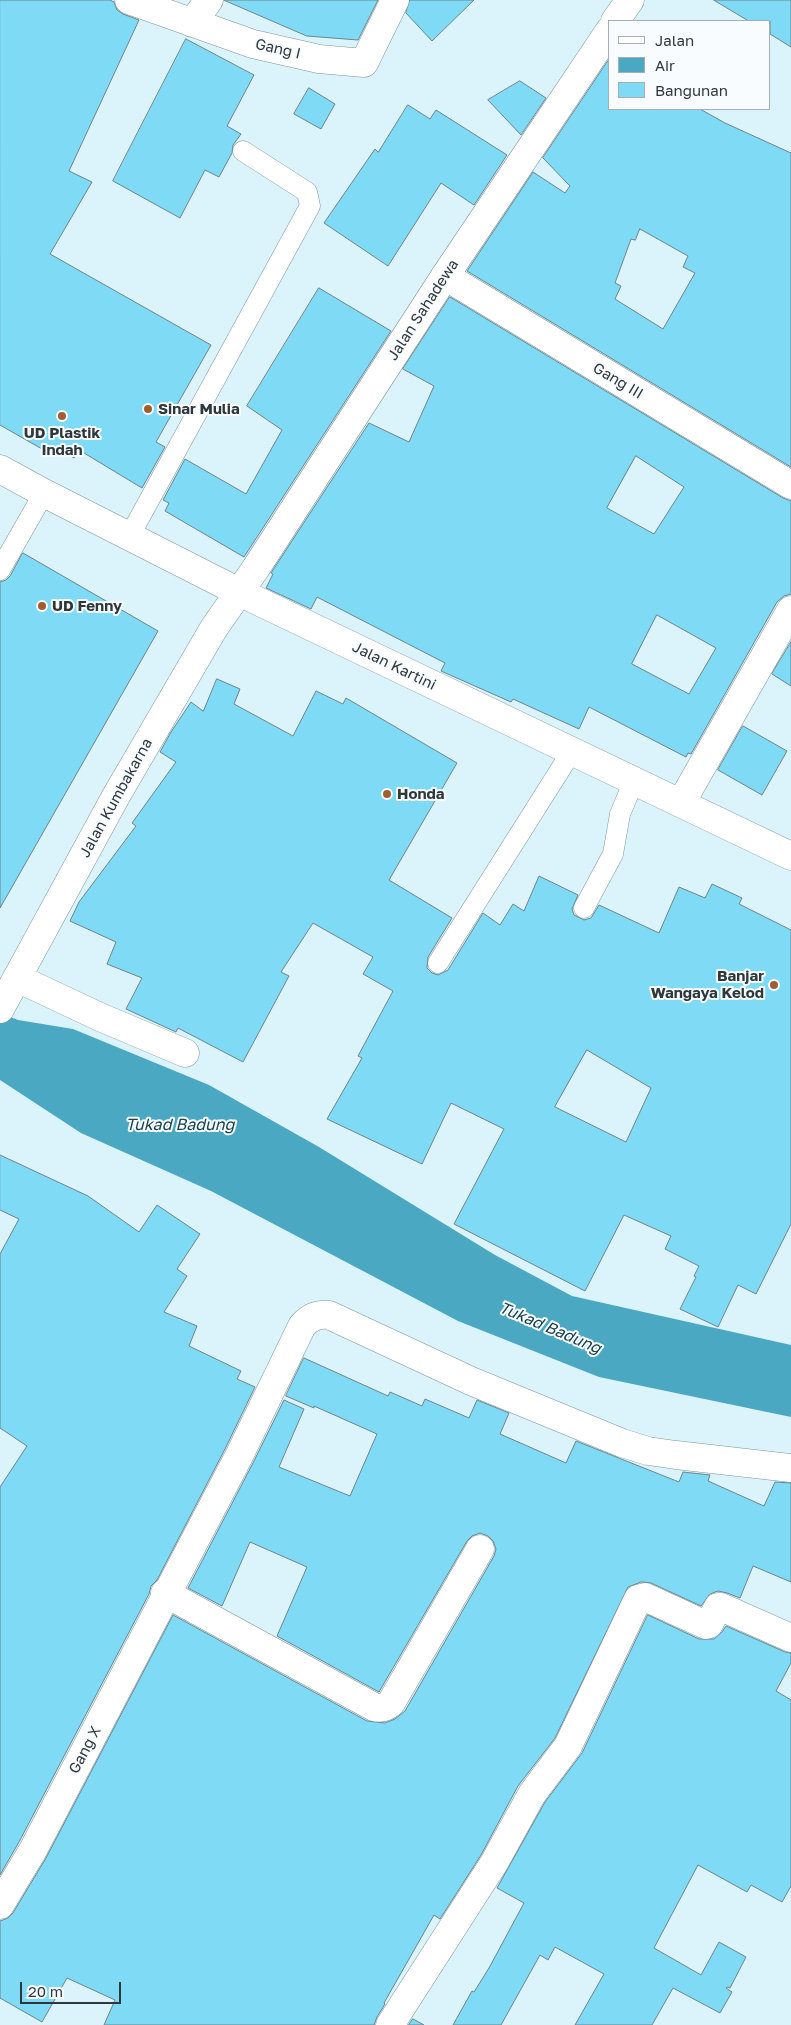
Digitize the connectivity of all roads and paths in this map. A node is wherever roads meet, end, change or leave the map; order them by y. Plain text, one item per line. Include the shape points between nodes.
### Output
1 (129, 0) edge
2 (209, 0) edge
3 (395, 0) edge
4 (630, 0) edge
5 (616, 20) edge
6 (192, 23) junction
7 (608, 33) edge
8 (243, 151) dead end
9 (445, 276) junction
10 (0, 469) edge
11 (791, 485) edge
12 (44, 493) junction
13 (129, 537) junction
14 (0, 570) edge
15 (239, 592) junction
16 (791, 610) edge
17 (572, 751) junction
18 (634, 781) junction
19 (681, 803) junction
20 (791, 856) edge
21 (584, 908) dead end
22 (438, 963) dead end
23 (16, 978) junction
24 (1, 1007) edge
25 (185, 1054) dead end
26 (791, 1468) edge
27 (480, 1549) dead end
28 (166, 1593) junction
29 (791, 1638) edge
30 (0, 1905) edge
31 (390, 2025) edge

1 - 6 street, Gang I
2 - 6 street
3 - 6 street, Gang I via 364,63 320,59 253,44
4 - 5 street
7 - 9 street, Jalan Sahadewa
8 - 13 lane via 307,192 310,206
9 - 11 street, Gang III
9 - 15 street, Jalan Sahadewa
10 - 12 street, Jalan Kartini
12 - 13 street, Jalan Kartini
12 - 14 lane
13 - 15 street, Jalan Kartini
15 - 17 street, Jalan Kartini
15 - 23 street, Jalan Kumbakarna via 214,628 120,787
16 - 19 street
17 - 18 street, Jalan Kartini
17 - 22 lane
18 - 19 street, Jalan Kartini
18 - 21 lane via 620,814 614,854
19 - 20 street, Jalan Kartini
23 - 24 street, Jalan Kumbakarna
23 - 25 street
26 - 28 street, Gang X via 648,1451 622,1443 471,1381 329,1315 318,1314 302,1326 239,1456
27 - 28 street via 391,1703 380,1709
28 - 30 street, Gang X via 33,1850
29 - 31 street via 720,1607 706,1625 645,1597 638,1599 568,1746 532,1794 494,1864

